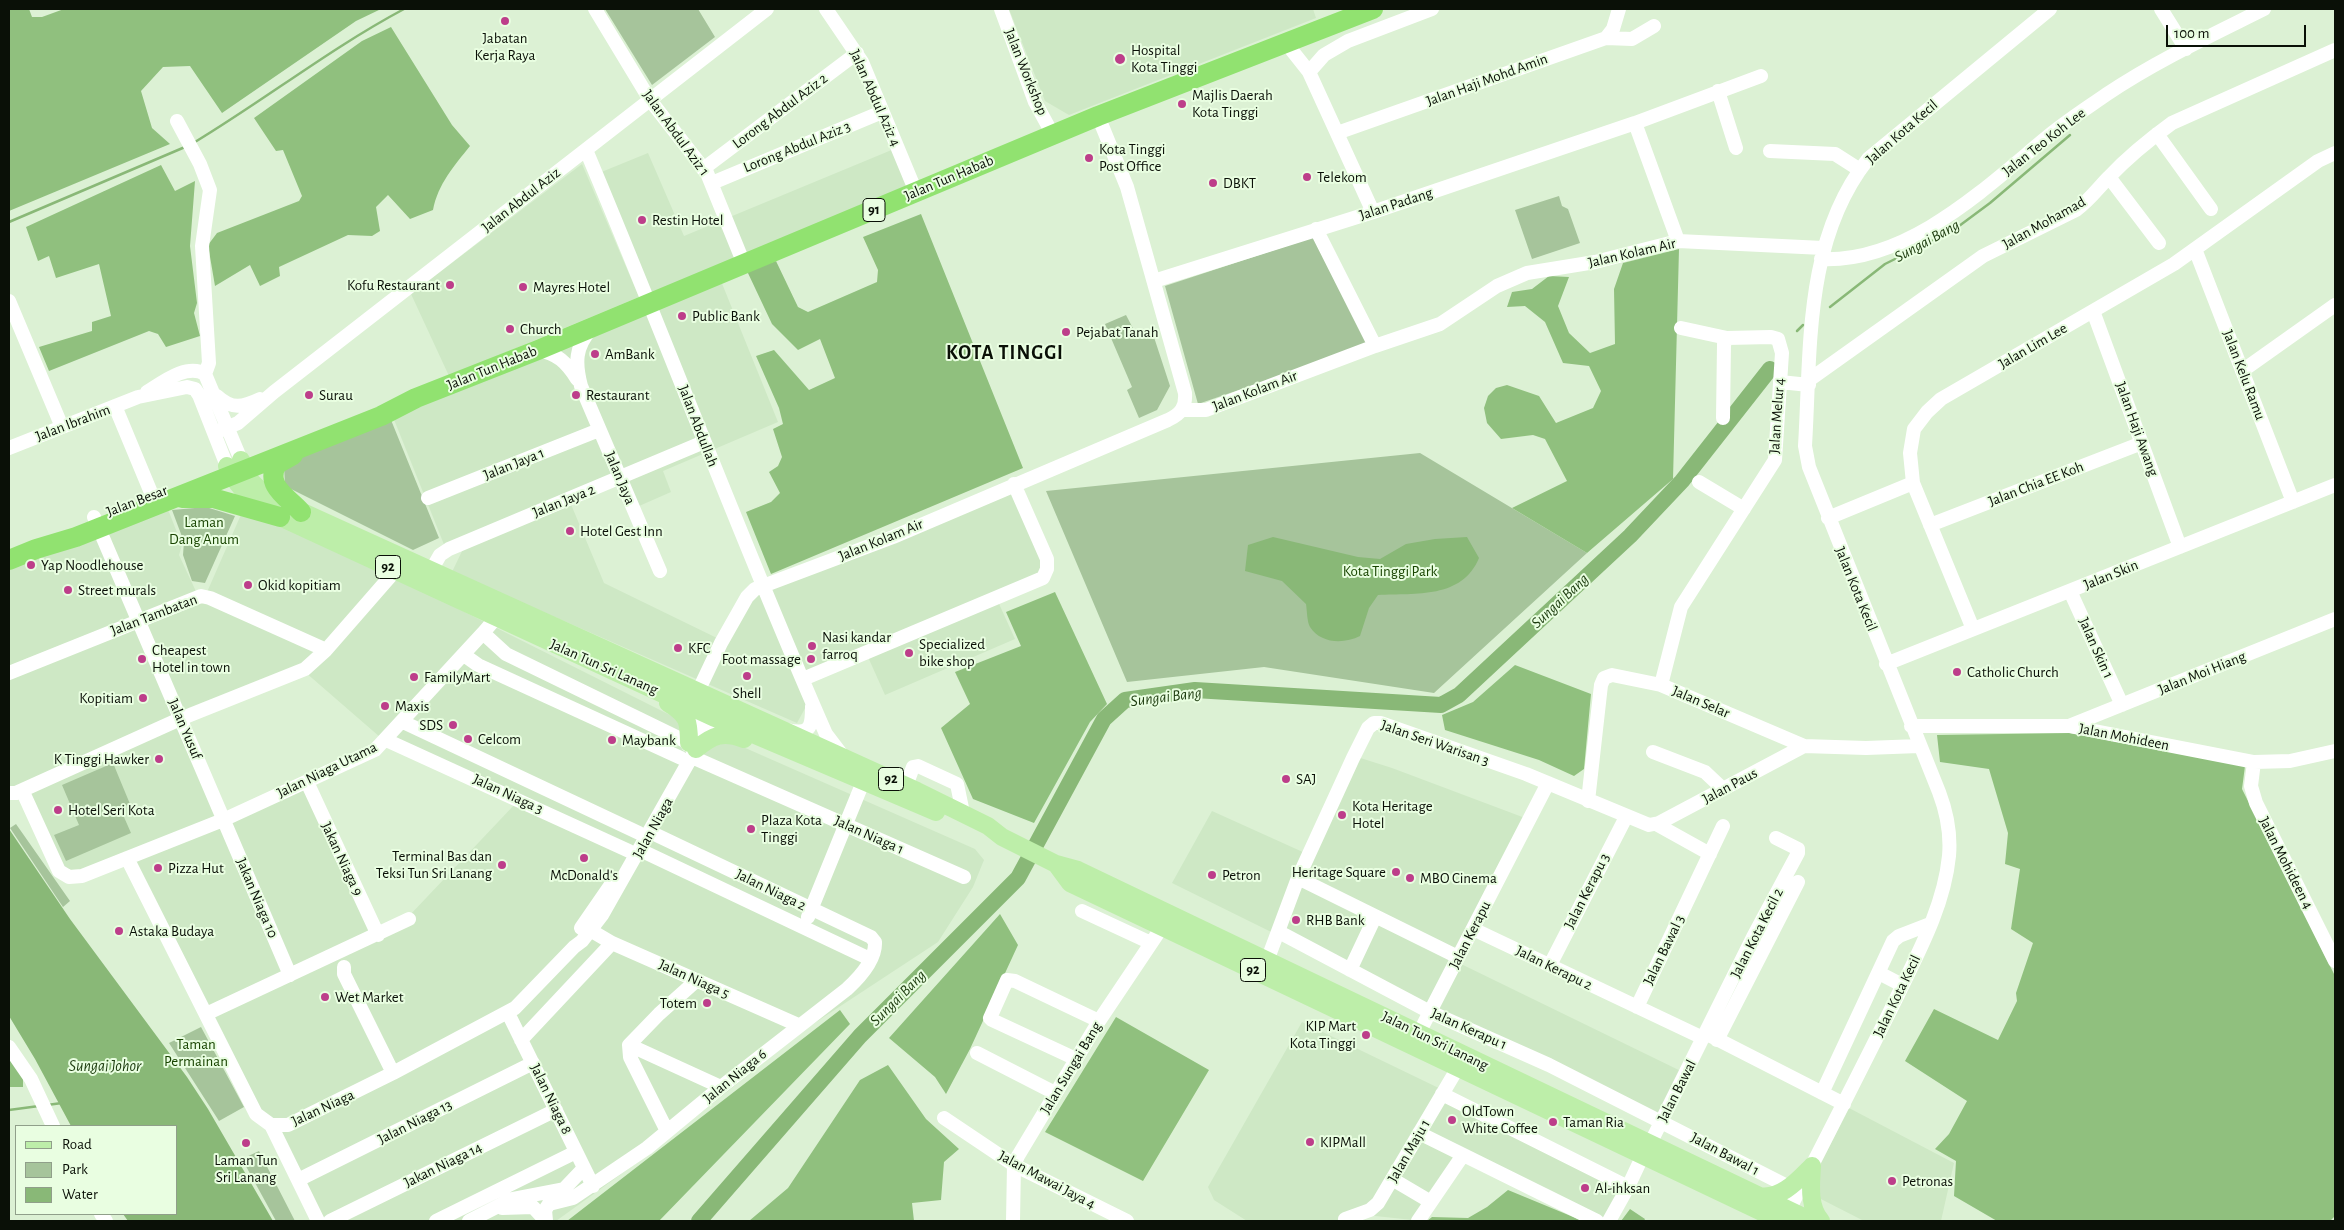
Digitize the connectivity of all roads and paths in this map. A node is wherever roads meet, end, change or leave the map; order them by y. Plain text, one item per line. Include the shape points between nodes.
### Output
1 (595, 9) edge
2 (767, 9) edge
3 (826, 9) edge
4 (1001, 9) edge
5 (1373, 9) edge
6 (1432, 9) edge
7 (1619, 9) edge
8 (2050, 9) edge
9 (2162, 9) edge
10 (2264, 9) edge
11 (1654, 26) dead end
12 (1606, 38) junction
13 (1286, 43) junction
14 (2186, 49) junction
15 (2335, 50) edge
16 (857, 53) junction
17 (1308, 72) junction
18 (1761, 76) dead end
19 (1718, 91) junction
20 (650, 100) junction
21 (882, 112) junction
22 (1098, 116) junction
23 (177, 121) dead end
24 (1636, 123) junction
25 (1337, 133) junction
26 (2157, 134) junction
27 (1053, 135) junction
28 (1736, 148) dead end
29 (586, 150) junction
30 (1770, 151) dead end
31 (2335, 154) edge
32 (703, 169) junction
33 (1860, 170) junction
34 (2109, 177) junction
35 (712, 183) junction
36 (916, 192) junction
37 (2211, 209) dead end
38 (1373, 212) junction
39 (1316, 229) junction
40 (1678, 241) junction
41 (2159, 243) dead end
42 (2195, 249) junction
43 (1822, 254) junction
44 (744, 264) junction
45 (1154, 281) junction
46 (9, 301) edge
47 (650, 303) junction
48 (2335, 305) edge
49 (2093, 311) junction
50 (591, 328) junction
51 (1681, 328) dead end
52 (1727, 338) junction
53 (1375, 346) junction
54 (538, 350) junction
55 (2242, 371) junction
56 (205, 374) junction
57 (1780, 382) junction
58 (1809, 382) junction
59 (581, 386) junction
60 (274, 392) junction
61 (216, 396) junction
62 (138, 397) junction
63 (416, 398) junction
64 (115, 406) junction
65 (1182, 410) junction
66 (1723, 418) dead end
67 (62, 427) junction
68 (228, 428) junction
69 (599, 430) junction
70 (214, 433) junction
71 (316, 441) junction
72 (704, 442) junction
73 (2142, 443) junction
74 (9, 448) edge
75 (236, 467) junction
76 (620, 478) junction
77 (1699, 482) dead end
78 (1913, 483) junction
79 (1014, 484) junction
80 (2335, 485) edge
81 (157, 498) junction
82 (428, 498) dead end
83 (2293, 502) junction
84 (1744, 509) junction
85 (301, 512) junction
86 (280, 517) junction
87 (1828, 518) junction
88 (96, 523) junction
89 (1930, 525) junction
90 (2180, 547) junction
91 (9, 560) edge
92 (401, 565) junction
93 (432, 570) junction
94 (660, 571) dead end
95 (762, 585) junction
96 (2070, 591) junction
97 (503, 602) junction
98 (496, 618) junction
99 (2335, 619) edge
100 (138, 620) junction
101 (1973, 629) junction
102 (483, 634) junction
103 (326, 650) junction
104 (464, 654) junction
105 (1886, 664) junction
106 (9, 673) edge
107 (803, 679) junction
108 (643, 685) junction
109 (1662, 685) junction
110 (812, 701) junction
111 (707, 704) junction
112 (2122, 705) junction
113 (180, 719) junction
114 (403, 722) junction
115 (1911, 726) junction
116 (2070, 726) junction
117 (777, 727) junction
118 (386, 740) junction
119 (1804, 746) junction
120 (1919, 746) junction
121 (2335, 751) edge
122 (690, 752) junction
123 (1653, 752) dead end
124 (808, 758) junction
125 (848, 760) junction
126 (2254, 762) junction
127 (307, 782) junction
128 (863, 782) junction
129 (1548, 783) junction
130 (906, 786) junction
131 (1723, 789) junction
132 (15, 791) edge
133 (1588, 801) junction
134 (963, 813) junction
135 (1626, 817) junction
136 (223, 820) junction
137 (1656, 824) junction
138 (846, 825) junction
139 (1723, 826) dead end
140 (645, 832) junction
141 (1002, 836) junction
142 (1776, 838) dead end
143 (634, 850) junction
144 (1710, 854) junction
145 (127, 858) junction
146 (1056, 864) junction
147 (964, 877) dead end
148 (1298, 878) junction
149 (1798, 882) dead end
150 (811, 910) junction
151 (1082, 910) dead end
152 (1375, 917) junction
153 (409, 919) dead end
154 (1930, 924) junction
155 (804, 927) junction
156 (1162, 927) junction
157 (1472, 929) junction
158 (590, 930) junction
159 (1279, 932) junction
160 (378, 935) junction
161 (1151, 943) junction
162 (612, 944) junction
163 (574, 947) junction
164 (1458, 957) junction
165 (870, 959) junction
166 (1267, 961) junction
167 (2335, 961) edge
168 (1550, 965) junction
169 (344, 967) dead end
170 (1350, 970) junction
171 (1879, 973) junction
172 (290, 975) junction
173 (697, 980) junction
174 (1902, 985) junction
175 (1637, 1007) junction
176 (1430, 1012) junction
177 (508, 1013) junction
178 (206, 1014) junction
179 (1099, 1021) junction
180 (798, 1025) junction
181 (1419, 1033) junction
182 (1708, 1037) junction
183 (522, 1040) junction
184 (629, 1045) junction
185 (9, 1047) edge
186 (976, 1053) dead end
187 (1076, 1059) junction
188 (1461, 1061) junction
189 (533, 1063) junction
190 (393, 1073) junction
191 (720, 1087) junction
192 (1056, 1093) junction
193 (1822, 1093) junction
194 (1442, 1094) junction
195 (1844, 1104) junction
196 (556, 1110) junction
197 (944, 1118) dead end
198 (1662, 1121) junction
199 (53, 1125) edge
200 (271, 1125) junction
201 (667, 1131) junction
202 (1419, 1133) junction
203 (1646, 1149) junction
204 (576, 1152) junction
205 (1463, 1155) junction
206 (1014, 1166) junction
207 (1812, 1166) junction
208 (584, 1168) junction
209 (1392, 1179) junction
210 (298, 1180) junction
211 (593, 1186) junction
212 (1628, 1187) junction
213 (1788, 1187) junction
214 (1431, 1202) junction
215 (494, 1208) junction
216 (1759, 1210) edge
217 (1785, 1218) edge
218 (1345, 1219) dead end
219 (318, 1221) edge
220 (330, 1221) edge
221 (436, 1221) edge
222 (469, 1221) edge
223 (546, 1221) edge
224 (1013, 1221) edge
225 (1127, 1221) edge
226 (1418, 1221) edge
227 (1597, 1221) edge
228 (1609, 1221) edge
229 (1812, 1221) edge
230 (1821, 1221) edge

1 - 20 street, Jalan Abdul Aziz 1
2 - 20 street, Jalan Abdul Aziz
3 - 16 street, Jalan Abdul Aziz 4
4 - 27 street, Jalan Workshop via 1035,102
5 - 13 highway, Jalan Tun Habab / 91
6 - 17 street via 1348,41 1324,55
7 - 12 street via 1613,29
8 - 33 street, Jalan Kota Kecil via 1868,159
9 - 14 street
10 - 14 street, Jalan Teo Koh Lee
11 - 12 street via 1632,39
12 - 25 street, Jalan Haji Mohd Amin
13 - 17 street
13 - 22 highway, Jalan Tun Habab / 91
14 - 43 street, Jalan Teo Koh Lee via 2108,93 1969,200 1904,242 1874,253 1838,260
15 - 26 street, Jalan Mohamad via 2172,124
16 - 21 street, Jalan Abdul Aziz 4
16 - 32 street, Lorong Abdul Aziz 2
17 - 25 street
18 - 19 street, Jalan Padang
19 - 24 street, Jalan Padang
19 - 28 street
20 - 29 street, Jalan Abdul Aziz
20 - 32 street, Jalan Abdul Aziz 1
21 - 35 street, Lorong Abdul Aziz 3
21 - 36 street, Jalan Abdul Aziz 4
22 - 27 highway, Jalan Tun Habab / 91
22 - 45 street via 1127,187
23 - 56 street via 210,190 202,246 209,363
24 - 38 street, Jalan Padang
24 - 40 street
25 - 38 street
26 - 34 street, Jalan Mohamad
26 - 37 street
27 - 36 highway, Jalan Tun Habab / 91
29 - 47 street, Jalan Abdullah
29 - 60 street, Jalan Abdul Aziz
30 - 33 street via 1835,154
31 - 42 street, Jalan Lim Lee via 2318,162
32 - 35 street, Jalan Abdul Aziz 1
33 - 43 street, Jalan Kota Kecil via 1837,207
34 - 41 street
34 - 58 street, Jalan Mohamad via 2089,201 2076,210 1983,256
35 - 44 street, Jalan Abdul Aziz 1
36 - 44 highway, Jalan Tun Habab / 91
38 - 39 street, Jalan Padang
39 - 45 street, Jalan Padang
39 - 53 street
40 - 43 street, Jalan Kolam Air
40 - 53 street, Jalan Kolam Air via 1595,262 1518,276 1440,324
42 - 49 street, Jalan Lim Lee
42 - 55 street, Jalan Kelu Ramu
43 - 58 street, Jalan Kota Kecil via 1815,286
44 - 47 highway, Jalan Tun Habab / 91
45 - 65 street via 1185,393
46 - 67 street
47 - 50 highway, Jalan Tun Habab
47 - 72 street, Jalan Abdullah
48 - 55 street
49 - 73 street, Jalan Haji Awang
49 - 78 street, Jalan Lim Lee via 1941,399 1931,408 1917,424 1911,440
50 - 54 highway, Jalan Tun Habab
50 - 59 street, Jalan Jaya via 583,338 576,357
51 - 52 street
52 - 57 street, Jalan Melur 4 via 1778,339 1782,353
52 - 66 street via 1724,344
53 - 65 street, Jalan Kolam Air via 1206,410
54 - 59 street, Jalan Jaya via 549,352 565,362
54 - 63 highway, Jalan Tun Habab
55 - 83 street, Jalan Kelu Ramu
56 - 61 street
56 - 62 street, Jalan Ibrahim via 190,370
57 - 58 street
57 - 84 street, Jalan Melur 4 via 1775,460
58 - 87 street, Jalan Kota Kecil via 1805,446 1814,485
59 - 69 street, Jalan Jaya
60 - 61 street via 239,407 230,406
60 - 68 street
61 - 68 street
62 - 64 street, Jalan Ibrahim
62 - 70 street, Jalan Ibrahim via 187,387 194,389 200,396
63 - 71 highway, Jalan Tun Habab via 382,416
63 - 75 highway, Jalan Tun Habab via 380,405
64 - 67 street, Jalan Ibrahim
64 - 81 street
65 - 79 street, Jalan Kolam Air via 1168,420
67 - 74 street, Jalan Ibrahim
68 - 70 street
68 - 75 street
69 - 76 street, Jalan Jaya
69 - 82 street, Jalan Jaya 1
70 - 75 street, Jalan Ibrahim
71 - 75 highway, Jalan Tun Habab
71 - 85 highway via 280,462 275,470 278,490
72 - 76 street, Jalan Jaya 2
72 - 95 street, Jalan Abdullah
73 - 89 street, Jalan Chia EE Koh
73 - 90 street, Jalan Haji Awang
75 - 81 highway, Jalan Besar
75 - 85 main road, Jalan Tun Sri Lanang / 92 via 265,495
75 - 86 main road, Jalan Tun Sri Lanang / 92 via 245,494
76 - 93 street, Jalan Jaya 2 via 448,549 440,555
76 - 94 street, Jalan Jaya
77 - 84 street
78 - 87 street
78 - 89 street, Jalan Lim Lee
79 - 95 street, Jalan Kolam Air via 893,537
79 - 107 street via 1047,559 1043,578
80 - 83 street, Jalan Skin
81 - 86 highway via 214,498
81 - 88 highway, Jalan Besar
83 - 90 street, Jalan Skin
84 - 109 street, Jalan Melur 4 via 1678,615
85 - 92 main road, Jalan Tun Sri Lanang / 92
86 - 92 main road, Jalan Tun Sri Lanang / 92
87 - 105 street, Jalan Kota Kecil
88 - 91 highway, Jalan Besar
88 - 100 street, Jalan Yusuf
89 - 101 street, Jalan Lim Lee
90 - 96 street, Jalan Skin
92 - 93 main road, Jalan Tun Sri Lanang / 92
92 - 98 main road, Jalan Tun Sri Lanang / 92
92 - 103 street
93 - 97 main road, Jalan Tun Sri Lanang / 92
95 - 107 street, Jalan Abdullah
95 - 111 street, Jalan Kolam Air via 748,597 721,642
96 - 101 street, Jalan Skin
96 - 112 street, Jalan Skin 1
97 - 98 street, Jalan Niaga Utama
97 - 111 main road, Jalan Tun Sri Lanang / 92
98 - 102 street, Jalan Niaga Utama
98 - 108 main road, Jalan Tun Sri Lanang / 92
99 - 112 street, Jalan Moi Hiang
100 - 103 street, Jalan Tambatan via 204,596
100 - 106 street, Jalan Tambatan
100 - 113 street, Jalan Yusuf
101 - 105 street, Jalan Skin
102 - 104 street, Jalan Niaga Utama
102 - 122 street, Jalan Niaga 1 via 506,654
103 - 113 street via 305,669
104 - 114 street, Jalan Niaga Utama
104 - 122 street, Jalan Niaga 1 via 478,665
105 - 115 street, Jalan Kota Kecil
107 - 110 street, Jalan Abdullah
108 - 111 main road, Jalan Tun Sri Lanang / 92
108 - 122 main road via 683,713 689,726
109 - 119 street, Jalan Selar
109 - 133 street, Jalan Selar via 1612,675 1602,682
110 - 117 street, Jalan Abdullah via 812,722 807,730
110 - 125 street, Jalan Abdullah via 830,741
111 - 117 main road, Jalan Tun Sri Lanang / 92
111 - 122 street, Jalan Niaga
111 - 124 main road, Jalan Tun Sri Lanang / 92
112 - 116 street, Jalan Moi Hiang
113 - 132 street
113 - 136 street, Jalan Yusuf
114 - 118 street, Jalan Niaga Utama
114 - 140 street, Jalan Niaga 2
115 - 116 street, Jalan Mohideen
115 - 120 street, Jalan Kota Kecil
116 - 126 street, Jalan Mohideen
117 - 125 main road, Jalan Tun Sri Lanang / 92
118 - 127 street, Jalan Niaga Utama via 375,750
118 - 143 street, Jalan Niaga 3
119 - 120 street, Jalan Selar
119 - 131 street, Jalan Paus
120 - 154 street, Jalan Kota Kecil via 1945,809 1950,841 1945,878
121 - 126 street, Jalan Mohideen via 2290,761
122 - 124 main road via 714,736 726,734 792,760
122 - 138 street, Jalan Niaga 1
122 - 140 street, Jalan Niaga
123 - 131 street via 1705,772
124 - 128 main road, Jalan Tun Sri Lanang / 92
125 - 130 main road, Jalan Tun Sri Lanang / 92
126 - 167 street, Jalan Mohideen 4 via 2251,786 2256,803
127 - 136 street, Jalan Niaga Utama
127 - 160 street, Jakan Niaga 9
128 - 138 street
128 - 141 main road, Jalan Tun Sri Lanang / 92 via 984,833
129 - 133 street, Jalan Seri Warisan 3
129 - 148 street, Jalan Seri Warisan 3 via 1374,723 1368,728 1353,758
129 - 157 street, Jalan Kerapu
130 - 134 main road, Jalan Tun Sri Lanang / 92
130 - 134 street via 915,766 921,766 958,786
131 - 137 street, Jalan Paus
132 - 145 street, Jalan Niaga Utama via 59,871 69,877 82,876
133 - 135 street, Jalan Seri Warisan 3
134 - 141 main road, Jalan Tun Sri Lanang / 92
135 - 137 street, Jalan Seri Warisan 3 via 1645,825
135 - 168 street, Jalan Kerapu 3
136 - 145 street, Jalan Niaga Utama
136 - 172 street, Jakan Niaga 10
137 - 144 street, Jalan Seri Warisan 3
138 - 147 street, Jalan Niaga 1
138 - 150 street
139 - 144 street, Jalan Bawal 3
140 - 143 street, Jalan Niaga
140 - 150 street, Jalan Niaga 2
141 - 146 main road, Jalan Tun Sri Lanang / 92
142 - 182 street, Jalan Kota Kecil 2 via 1798,849 1798,853
143 - 155 street, Jalan Niaga 3
143 - 158 street, Jalan Niaga via 618,890
143 - 163 street, Jalan Niaga via 576,936
144 - 175 street, Jalan Bawal 3
145 - 178 street, Jalan Niaga
146 - 156 main road, Jalan Tun Sri Lanang / 92 via 1070,883
146 - 166 main road, Jalan Tun Sri Lanang / 92 via 1078,870
148 - 152 street
148 - 159 street, Jalan Seri Warisan 3
149 - 182 street
150 - 155 street
150 - 165 street, Jalan Niaga 2 via 873,940 876,946
151 - 161 street
152 - 164 street
152 - 170 street
153 - 160 street
154 - 171 street via 1899,936
154 - 174 street, Jalan Kota Kecil
155 - 165 street, Jalan Niaga 3
156 - 161 street, Jalan Sungai Bang
156 - 188 main road, Jalan Tun Sri Lanang / 92
157 - 164 street, Jalan Kerapu
157 - 168 street, Jalan Kerapu 2
158 - 162 street, Jalan Niaga 5
158 - 163 street, Jalan Niaga
159 - 166 street, Jalan Seri Warisan 3
159 - 170 street, Jalan Kerapu 1
160 - 172 street
161 - 179 street, Jalan Sungai Bang
162 - 173 street, Jalan Niaga 5
162 - 183 street
163 - 177 street, Jalan Niaga
164 - 176 street, Jalan Kerapu
165 - 180 street, Jalan Niaga 6 via 855,982
166 - 181 main road, Jalan Tun Sri Lanang / 92
168 - 175 street, Jalan Kerapu 2
169 - 190 street via 344,974
170 - 176 street, Jalan Kerapu 1
171 - 174 street
171 - 193 street
172 - 178 street
173 - 180 street, Jalan Niaga 5
173 - 184 street
174 - 195 street, Jalan Kota Kecil
175 - 182 street
176 - 181 street, Jalan Kerapu
176 - 198 street, Jalan Kerapu 1 via 1549,1065
177 - 183 street, Jalan Niaga 8
177 - 190 street, Jalan Niaga
178 - 200 street, Jalan Niaga via 256,1114
179 - 187 street, Jalan Sungai Bang
179 - 187 street via 1007,980 991,1019
180 - 191 street, Jalan Niaga 6
181 - 188 main road, Jalan Tun Sri Lanang / 92
182 - 193 street
182 - 198 street, Jalan Bawal
183 - 189 street, Jalan Niaga 8
184 - 191 street
184 - 201 street via 630,1057
185 - 199 street via 31,1079
186 - 192 street
187 - 192 street, Jalan Sungai Bang
188 - 194 street, Jalan Maju 1
188 - 203 main road, Jalan Tun Sri Lanang / 92
189 - 196 street, Jalan Niaga 8
189 - 210 street, Jalan Niaga 13
190 - 200 street, Jalan Niaga via 294,1123
191 - 201 street, Jalan Niaga 6
192 - 206 street, Jalan Sungai Bang
193 - 195 street
194 - 202 street, Jalan Maju 1
194 - 212 street
195 - 207 street, Jalan Kota Kecil
196 - 204 street, Jalan Niaga 8
196 - 220 street, Jakan Niaga 14
197 - 206 street, Jalan Mawai Jaya 4
198 - 203 street, Jalan Bawal
198 - 213 street, Jalan Bawal 1
200 - 210 street
201 - 211 street, Jalan Niaga 6
202 - 205 street
202 - 209 street, Jalan Maju 1
203 - 212 street, Jalan Bawal
203 - 216 main road, Jalan Tun Sri Lanang / 92
204 - 208 street, Jalan Niaga 8
204 - 221 street
205 - 214 street
205 - 227 street
206 - 224 street, Jalan Sungai Bang
206 - 225 street, Jalan Mawai Jaya 4
207 - 213 main road
207 - 217 street, Jalan Kota Kecil
207 - 230 main road via 1810,1190
208 - 211 street, Jalan Niaga 8
208 - 215 street via 559,1191 520,1197
209 - 214 street
209 - 218 street, Jalan Maju 1 via 1373,1208
210 - 219 street
211 - 223 street, Jalan Niaga 6 via 573,1198 549,1204 545,1210
212 - 228 street, Jalan Bawal
213 - 216 main road via 1769,1198
214 - 226 street
215 - 222 street
215 - 223 street via 534,1207
216 - 217 main road, Jalan Tun Sri Lanang / 92
217 - 229 main road, Jalan Tun Sri Lanang / 92

